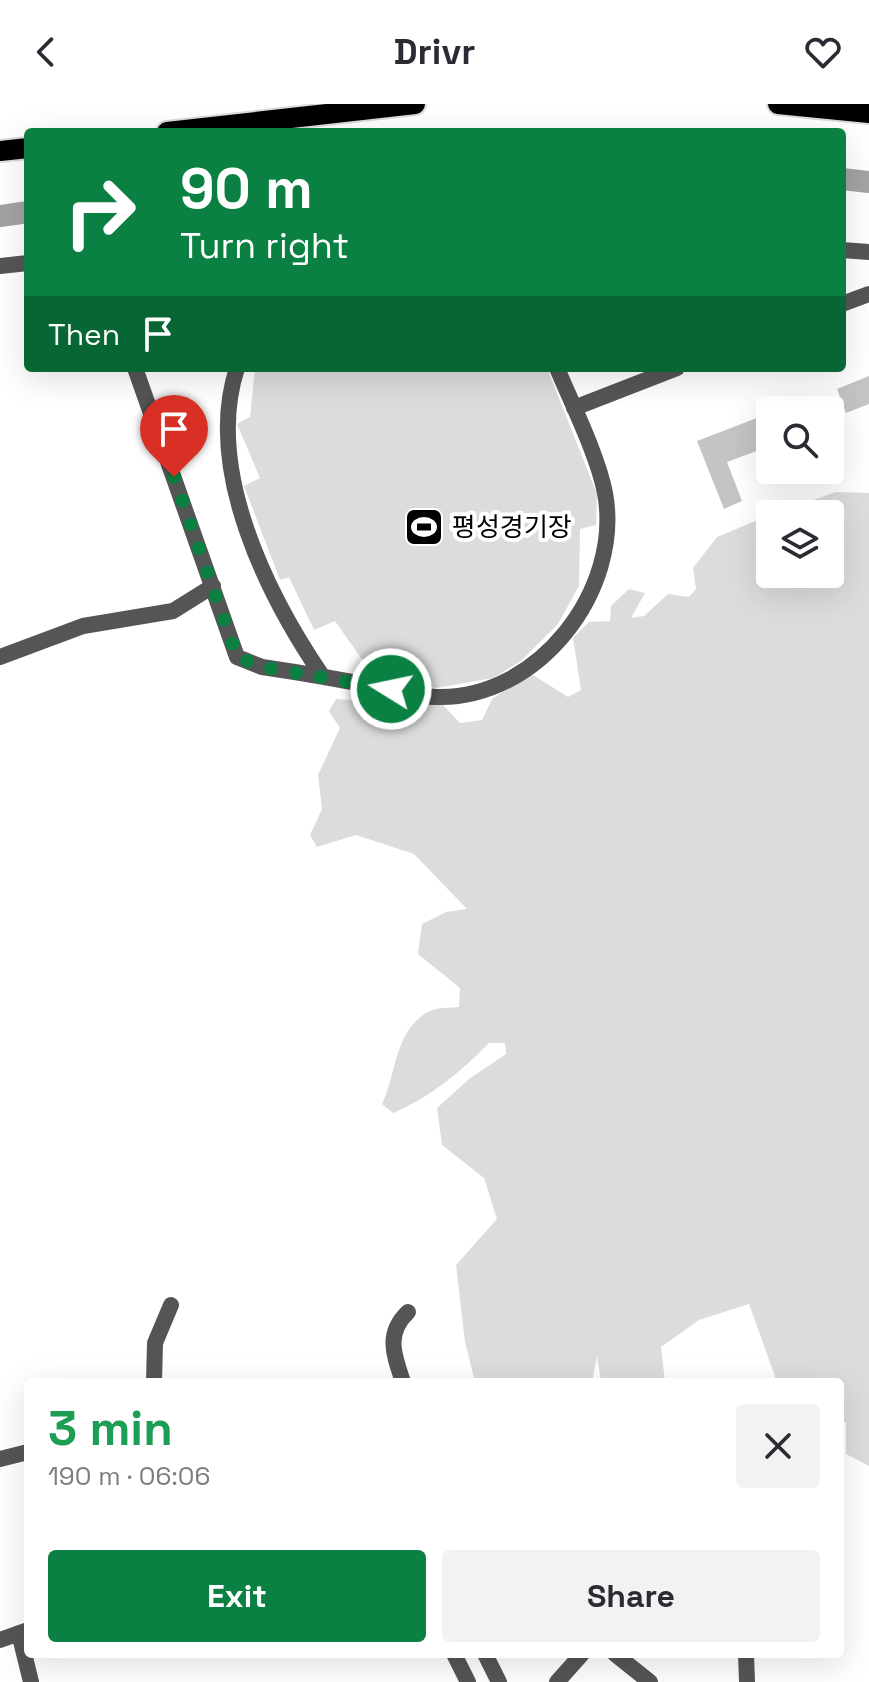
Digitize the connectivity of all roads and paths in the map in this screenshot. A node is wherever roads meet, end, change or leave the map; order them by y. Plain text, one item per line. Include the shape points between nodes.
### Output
1 (415, 104) edge
2 (778, 104) edge
3 (375, 106) edge
4 (869, 113) edge
5 (279, 126) edge
6 (242, 128) edge
7 (24, 148) edge
8 (0, 151) edge
9 (846, 250) edge
10 (869, 252) edge
11 (24, 263) edge
12 (0, 266) edge
13 (869, 294) edge
14 (846, 303) edge
15 (136, 372) edge
16 (236, 372) edge
17 (559, 372) edge
18 (667, 372) edge
19 (574, 408) junction
20 (213, 586) junction
21 (0, 657) edge
22 (323, 677) junction
23 (171, 1305) dead end
24 (408, 1312) dead end
25 (154, 1378) edge
26 (402, 1378) edge
27 (24, 1453) edge
28 (0, 1459) edge
29 (23, 1632) edge
30 (0, 1640) edge
31 (27, 1658) edge
32 (456, 1658) edge
33 (487, 1658) edge
34 (578, 1658) edge
35 (620, 1658) edge
36 (746, 1658) edge
37 (31, 1682) edge
38 (468, 1682) edge
39 (499, 1682) edge
40 (557, 1682) edge
41 (650, 1682) edge
42 (747, 1682) edge

1 - 3 main road
2 - 4 main road
3 - 5 main road
5 - 6 main road
7 - 8 main road
9 - 10 street
11 - 12 street
13 - 14 street
15 - 20 street
16 - 22 street via 227,442 233,485 289,627
17 - 19 street
18 - 19 street
19 - 22 street via 605,493 607,541 590,596 569,629 526,671 493,689 437,697
20 - 21 street via 173,611 83,626
20 - 22 street via 237,657 262,667
23 - 25 street via 155,1343
24 - 26 street via 397,1323 391,1344
27 - 28 street
29 - 30 street
31 - 37 street
32 - 38 street
33 - 39 street
34 - 40 street
35 - 41 street
36 - 42 street

